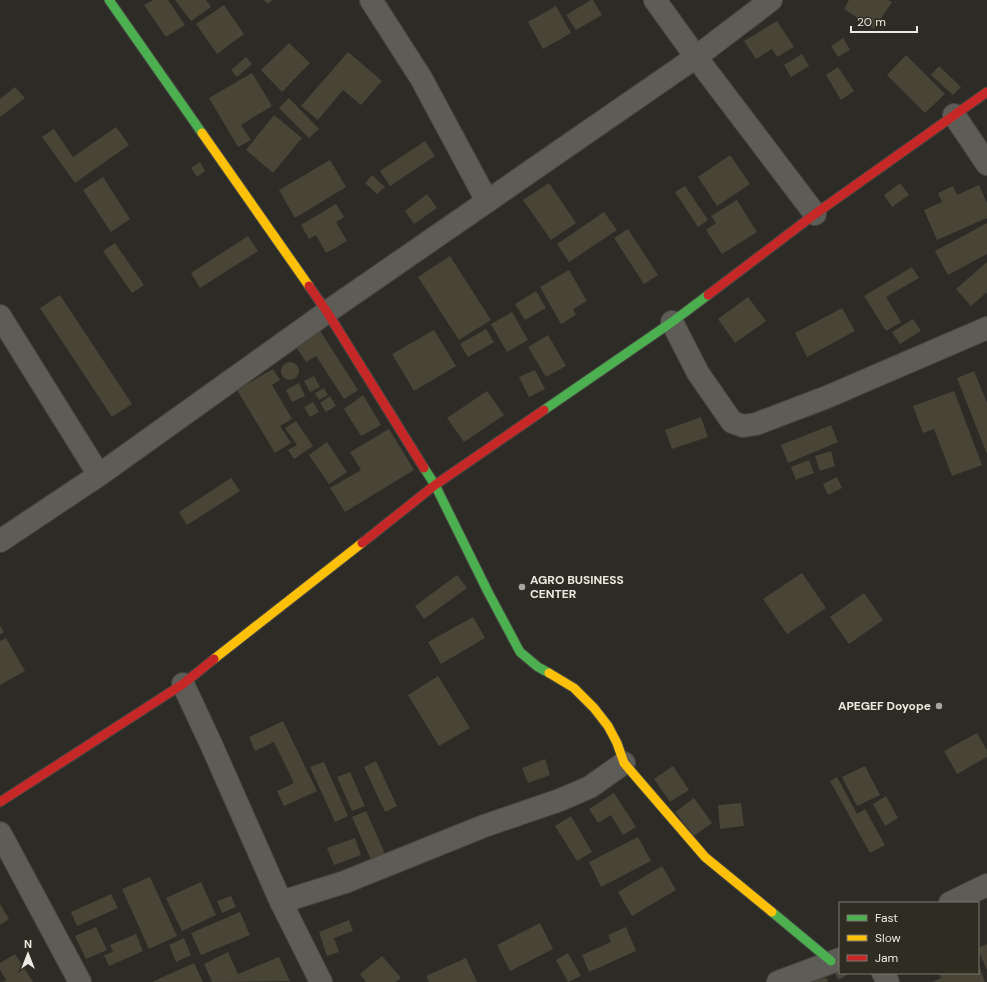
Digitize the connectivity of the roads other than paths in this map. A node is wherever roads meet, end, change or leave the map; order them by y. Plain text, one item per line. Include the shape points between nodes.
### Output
1 (110, 0) edge
2 (371, 0) edge
3 (655, 0) edge
4 (771, 0) edge
5 (696, 57) junction
6 (987, 92) edge
7 (954, 115) junction
8 (987, 164) edge
9 (487, 201) junction
10 (815, 214) junction
11 (327, 312) junction
12 (0, 316) edge
13 (672, 322) junction
14 (987, 328) edge
15 (99, 475) junction
16 (435, 485) junction
17 (0, 541) edge
18 (183, 684) junction
19 (624, 763) junction
20 (0, 802) edge
21 (0, 833) edge
22 (987, 886) edge
23 (281, 902) junction
24 (952, 902) edge
25 (836, 960) edge
26 (80, 982) edge
27 (321, 982) edge
28 (778, 982) edge

1 - 11 street
2 - 9 street via 421,78
3 - 5 street
4 - 5 street
5 - 9 street
5 - 10 street
6 - 7 street
7 - 8 street
7 - 10 street
9 - 11 street
10 - 13 street
11 - 15 street
11 - 16 street
12 - 15 street
13 - 14 street via 698,373 732,422 742,426 756,424 827,397
13 - 16 street
15 - 17 street
16 - 18 street
16 - 19 street via 520,652 538,667 574,688 594,708 608,726
18 - 20 street
18 - 23 street
19 - 23 street via 590,787 560,800 484,826 345,882
19 - 25 street via 705,857
21 - 26 street
22 - 24 street
23 - 27 street
25 - 28 street

